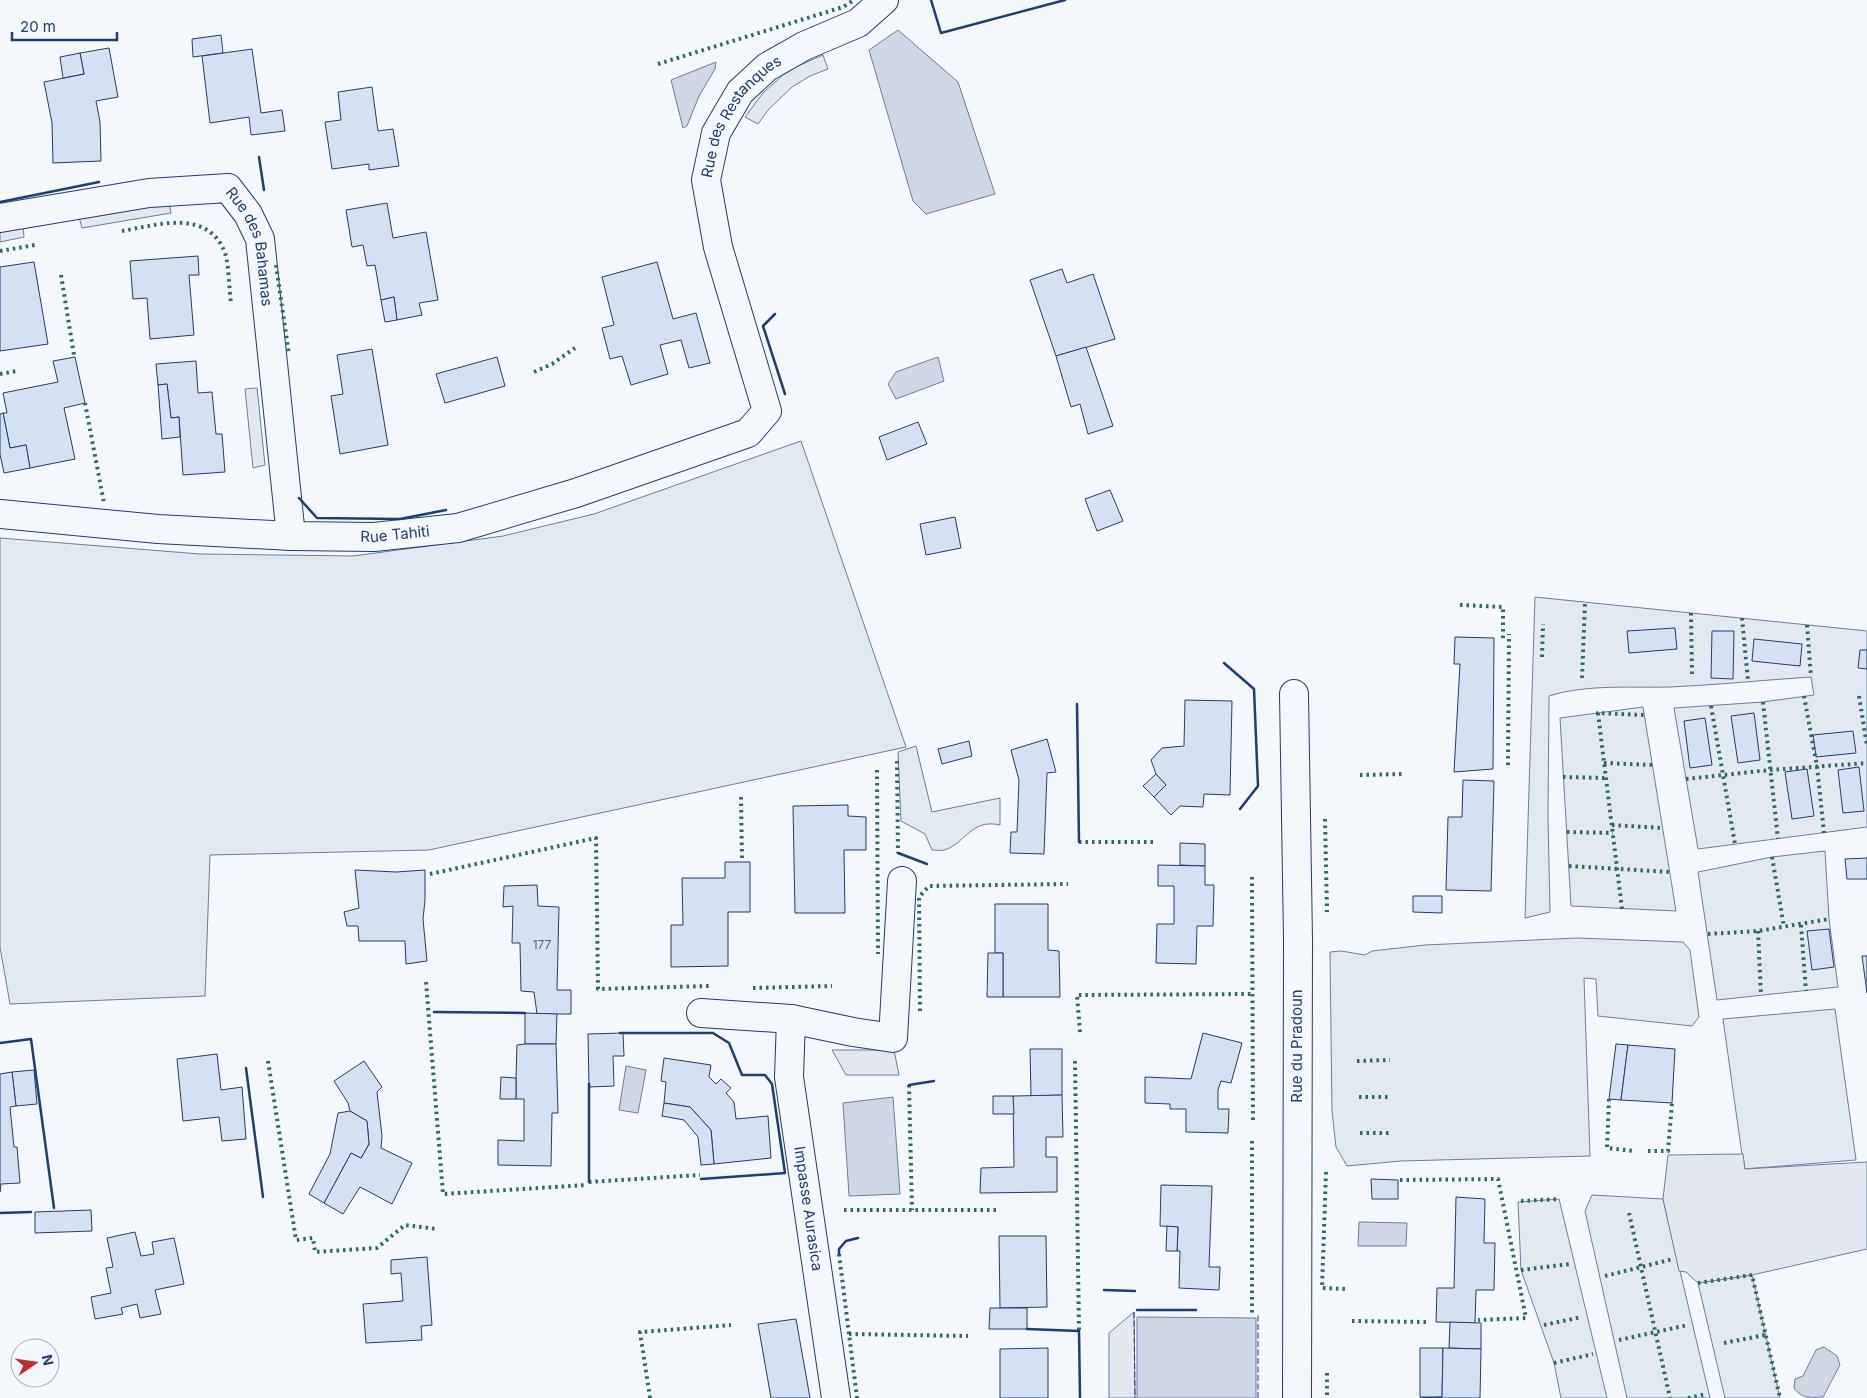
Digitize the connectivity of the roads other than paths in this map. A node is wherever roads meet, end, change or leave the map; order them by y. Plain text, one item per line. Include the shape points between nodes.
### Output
1 (884, 0) edge
2 (0, 218) edge
3 (767, 411) joint
4 (0, 514) edge
5 (291, 536) junction
6 (1294, 694) dead end
7 (902, 881) dead end
8 (701, 1014) dead end
9 (792, 1018) junction
10 (836, 1398) edge
11 (1296, 1398) edge

1 - 3 street, Rue des Restanques via 858,23 804,46 768,67 740,92 716,133 706,180 718,247
2 - 5 street, Rue des Bahamas via 149,193 228,188 248,214 260,239
3 - 5 street, Rue Tahiti via 748,433 576,493 458,528 374,538
4 - 5 street, Rue Tahiti via 158,529
6 - 11 street, Rue du Pradoun via 1298,939
7 - 9 street via 893,1038
8 - 9 street
9 - 10 street, Impasse Aurasica via 789,1078

